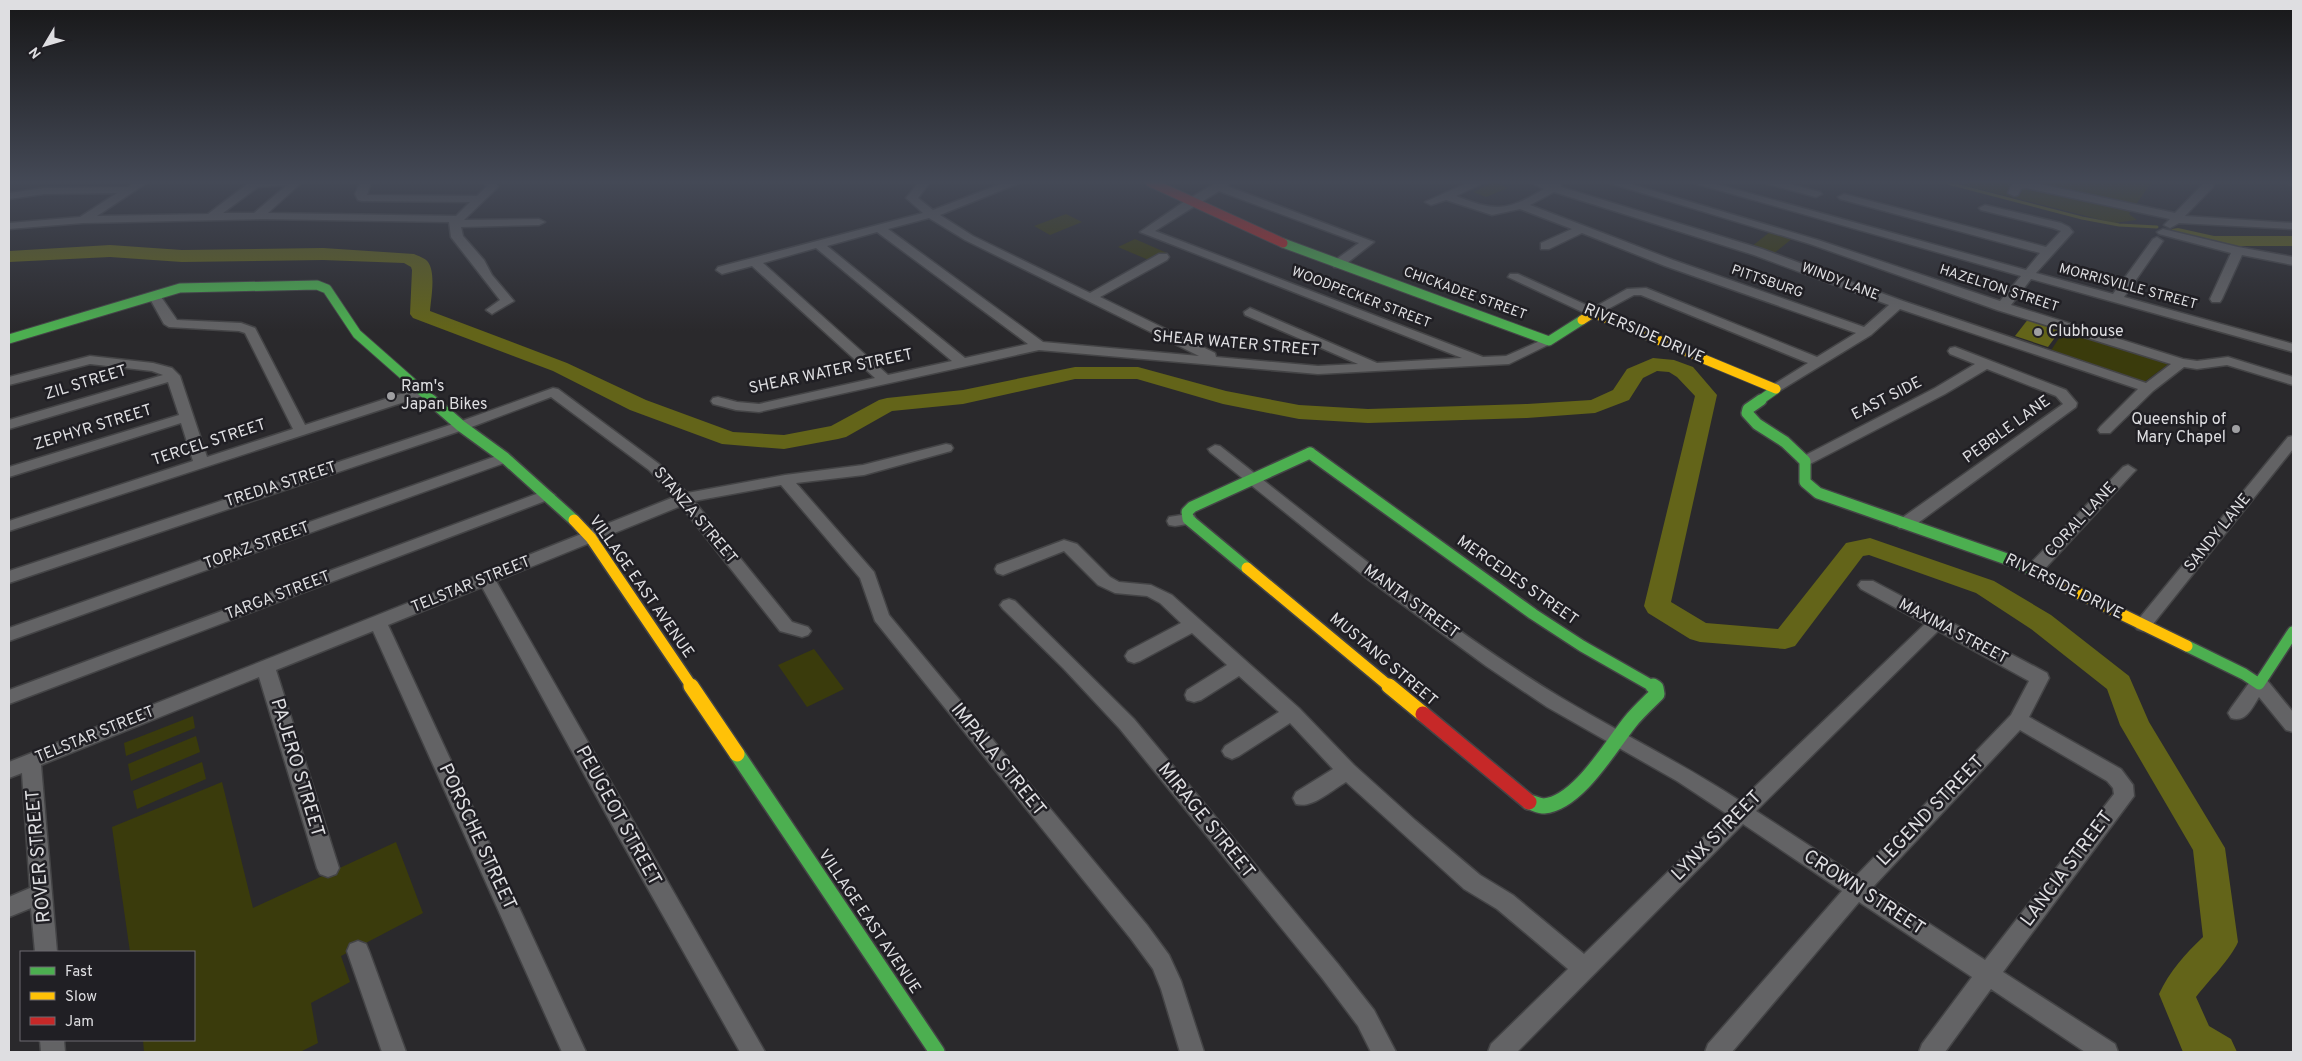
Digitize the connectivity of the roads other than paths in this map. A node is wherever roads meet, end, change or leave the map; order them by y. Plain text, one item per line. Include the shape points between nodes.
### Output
1 (457, 232) edge
2 (867, 232) edge
3 (885, 232) edge
4 (959, 232) edge
5 (1147, 232) edge
6 (1260, 232) edge
7 (1342, 232) edge
8 (1577, 232) edge
9 (1588, 232) edge
10 (1697, 232) edge
11 (1779, 232) edge
12 (1871, 232) edge
13 (1974, 232) edge
14 (2067, 232) edge
15 (2165, 232) edge
16 (2160, 237) junction
17 (819, 245) junction
18 (1545, 246) dead end
19 (2048, 251) junction
20 (2238, 251) junction
21 (1162, 257) dead end
22 (2293, 261) edge
23 (755, 262) junction
24 (1338, 264) junction
25 (722, 270) dead end
26 (2028, 275) junction
27 (1514, 277) dead end
28 (155, 297) junction
29 (1090, 298) junction
30 (2116, 299) junction
31 (1898, 304) junction
32 (2002, 306) junction
33 (492, 310) dead end
34 (1250, 312) dead end
35 (1593, 313) junction
36 (2205, 323) junction
37 (1866, 332) junction
38 (9, 339) edge
39 (1549, 341) junction
40 (1039, 346) junction
41 (2293, 348) edge
42 (1954, 351) dead end
43 (1221, 361) junction
44 (1482, 361) junction
45 (1816, 362) junction
46 (962, 363) junction
47 (2181, 363) junction
48 (1984, 364) junction
49 (1377, 368) junction
50 (173, 376) junction
51 (884, 379) junction
52 (9, 380) edge
53 (2293, 381) edge
54 (2148, 388) junction
55 (1776, 389) junction
56 (421, 392) junction
57 (553, 392) joint
58 (718, 401) dead end
59 (187, 417) junction
60 (9, 425) edge
61 (461, 426) junction
62 (2105, 430) dead end
63 (302, 431) junction
64 (2293, 440) edge
65 (946, 448) dead end
66 (1215, 449) dead end
67 (1310, 453) joint
68 (505, 458) junction
69 (1804, 461) junction
70 (202, 464) junction
71 (2128, 470) dead end
72 (9, 472) edge
73 (784, 480) junction
74 (1253, 480) junction
75 (547, 495) junction
76 (684, 499) junction
77 (1905, 524) junction
78 (9, 526) edge
79 (591, 538) junction
80 (1003, 569) dead end
81 (2034, 570) junction
82 (9, 577) edge
83 (486, 579) junction
84 (1867, 585) dead end
85 (1009, 605) dead end
86 (378, 622) junction
87 (1936, 623) junction
88 (1194, 624) junction
89 (2143, 626) junction
90 (802, 631) dead end
91 (2293, 632) edge
92 (9, 635) edge
93 (1134, 656) dead end
94 (1240, 666) junction
95 (266, 668) junction
96 (2040, 678) joint
97 (2259, 684) junction
98 (1194, 695) dead end
99 (9, 697) edge
100 (1292, 713) junction
101 (2238, 713) dead end
102 (2018, 720) junction
103 (2293, 725) edge
104 (1619, 740) junction
105 (1232, 751) dead end
106 (31, 761) junction
107 (9, 770) edge
108 (1347, 771) junction
109 (1303, 798) dead end
110 (1741, 813) junction
111 (328, 868) dead end
112 (1857, 889) junction
113 (42, 892) junction
114 (9, 907) edge
115 (46, 951) edge
116 (358, 952) dead end
117 (1584, 968) junction
118 (1988, 974) junction
119 (394, 1052) edge
120 (574, 1052) edge
121 (752, 1052) edge
122 (937, 1052) edge
123 (1192, 1052) edge
124 (1384, 1052) edge
125 (1500, 1052) edge
126 (1717, 1052) edge
127 (1932, 1052) edge
128 (2106, 1052) edge

1 - 33 street via 457,237 508,301
2 - 17 street
3 - 40 street
4 - 29 street
5 - 44 street, WOODPECKER STREET
6 - 24 street, CHICKADEE STREET
7 - 24 street via 1368,242
8 - 18 street
9 - 37 street, PITTSBURG
10 - 31 street, WINDY LANE
11 - 32 street, HAZELTON STREET
12 - 26 street, MORRISVILLE STREET
13 - 19 street
14 - 19 street
15 - 16 street
16 - 20 street
16 - 30 street
17 - 23 street
17 - 46 street
19 - 26 street
20 - 22 street
20 - 36 street
21 - 29 street
23 - 25 street
23 - 51 street
24 - 39 street, CHICKADEE STREET
26 - 30 street, MORRISVILLE STREET
26 - 32 street
27 - 35 street, RIVERSIDE DRIVE
28 - 38 street, VILLAGE EAST AVENUE
28 - 56 street, VILLAGE EAST AVENUE via 190,286 325,287 357,334
28 - 63 street via 174,324 250,330
29 - 43 street
30 - 36 street, MORRISVILLE STREET
31 - 37 street, WINDY LANE
31 - 54 street, WINDY LANE
32 - 47 street, HAZELTON STREET
34 - 49 street
35 - 39 street, SHEAR WATER STREET
35 - 45 street, SHEAR WATER STREET via 1631,292 1642,291
35 - 55 street, RIVERSIDE DRIVE
36 - 41 street, MORRISVILLE STREET
37 - 45 street, WINDY LANE
39 - 44 street, SHEAR WATER STREET via 1514,358
40 - 43 street, SHEAR WATER STREET
40 - 46 street, SHEAR WATER STREET
42 - 48 street, PEBBLE LANE
43 - 49 street, SHEAR WATER STREET via 1293,369
44 - 49 street, SHEAR WATER STREET
45 - 55 street, WINDY LANE
46 - 51 street, SHEAR WATER STREET
47 - 53 street, HAZELTON STREET via 2197,365 2228,361
47 - 54 street
48 - 69 street, EAST SIDE via 1940,391
48 - 77 street, PEBBLE LANE via 2061,393 2068,398 2069,408
50 - 52 street via 153,367 90,360
50 - 59 street
50 - 60 street, ZIL STREET
51 - 58 street, SHEAR WATER STREET via 759,408
54 - 62 street
55 - 69 street, WINDY LANE via 1747,413 1756,424 1786,442
56 - 61 street, VILLAGE EAST AVENUE
56 - 63 street, TERCEL STREET
57 - 61 street, TREDIA STREET
57 - 76 street, STANZA STREET via 654,467
59 - 70 street
59 - 72 street, ZEPHYR STREET
61 - 68 street, VILLAGE EAST AVENUE
61 - 82 street, TREDIA STREET
63 - 70 street, TERCEL STREET
64 - 89 street, SANDY LANE
65 - 73 street, TELSTAR STREET via 864,470
66 - 74 street, MANTA STREET
67 - 74 street, MUSTANG STREET
67 - 104 street, MERCEDES STREET via 1532,614 1655,686 1657,694
68 - 75 street, VILLAGE EAST AVENUE
68 - 92 street, TOPAZ STREET
69 - 77 street, RIVERSIDE DRIVE via 1804,482 1813,490
70 - 78 street, TERCEL STREET
71 - 81 street, CORAL LANE
73 - 76 street, TELSTAR STREET
73 - 123 street, IMPALA STREET via 868,576 882,617 1160,962 1173,989
74 - 104 street, MANTA STREET via 1374,576 1492,661
74 - 104 street, MUSTANG STREET via 1192,507 1182,520 1531,804 1539,807 1556,804 1586,778
75 - 79 street, VILLAGE EAST AVENUE
75 - 99 street, TARGA STREET
76 - 79 street, TELSTAR STREET
76 - 90 street, STANZA STREET via 786,626
77 - 81 street, RIVERSIDE DRIVE
79 - 83 street, TELSTAR STREET
79 - 122 street, VILLAGE EAST AVENUE
80 - 88 street via 1064,545 1104,581 1115,587 1160,594
81 - 89 street, RIVERSIDE DRIVE
83 - 86 street, TELSTAR STREET
83 - 121 street, PEUGEOT STREET
84 - 87 street, MAXIMA STREET
85 - 124 street, MIRAGE STREET via 1127,724 1330,971 1366,1018
86 - 95 street, TELSTAR STREET
86 - 120 street, PORSCHE STREET
87 - 96 street, MAXIMA STREET
87 - 110 street, LYNX STREET
88 - 93 street
88 - 94 street
89 - 97 street, RIVERSIDE DRIVE
91 - 97 street
94 - 98 street
94 - 100 street
95 - 106 street, TELSTAR STREET
95 - 111 street, PAJERO STREET
96 - 102 street, LEGEND STREET
97 - 101 street
97 - 103 street, RIVERSIDE DRIVE
100 - 105 street
100 - 108 street
102 - 112 street, LEGEND STREET
102 - 118 street, LANCIA STREET via 2114,775 2120,780 2124,796
104 - 110 street, CROWN STREET via 1684,775
106 - 107 street, TELSTAR STREET
106 - 113 street, ROVER STREET
108 - 109 street
108 - 117 street via 1472,882 1505,902
110 - 112 street, CROWN STREET
110 - 117 street, LYNX STREET
112 - 118 street, CROWN STREET
112 - 126 street, LEGEND STREET
113 - 114 street
113 - 115 street, ROVER STREET
116 - 119 street
117 - 125 street, LYNX STREET
118 - 127 street, LANCIA STREET
118 - 128 street, CROWN STREET

